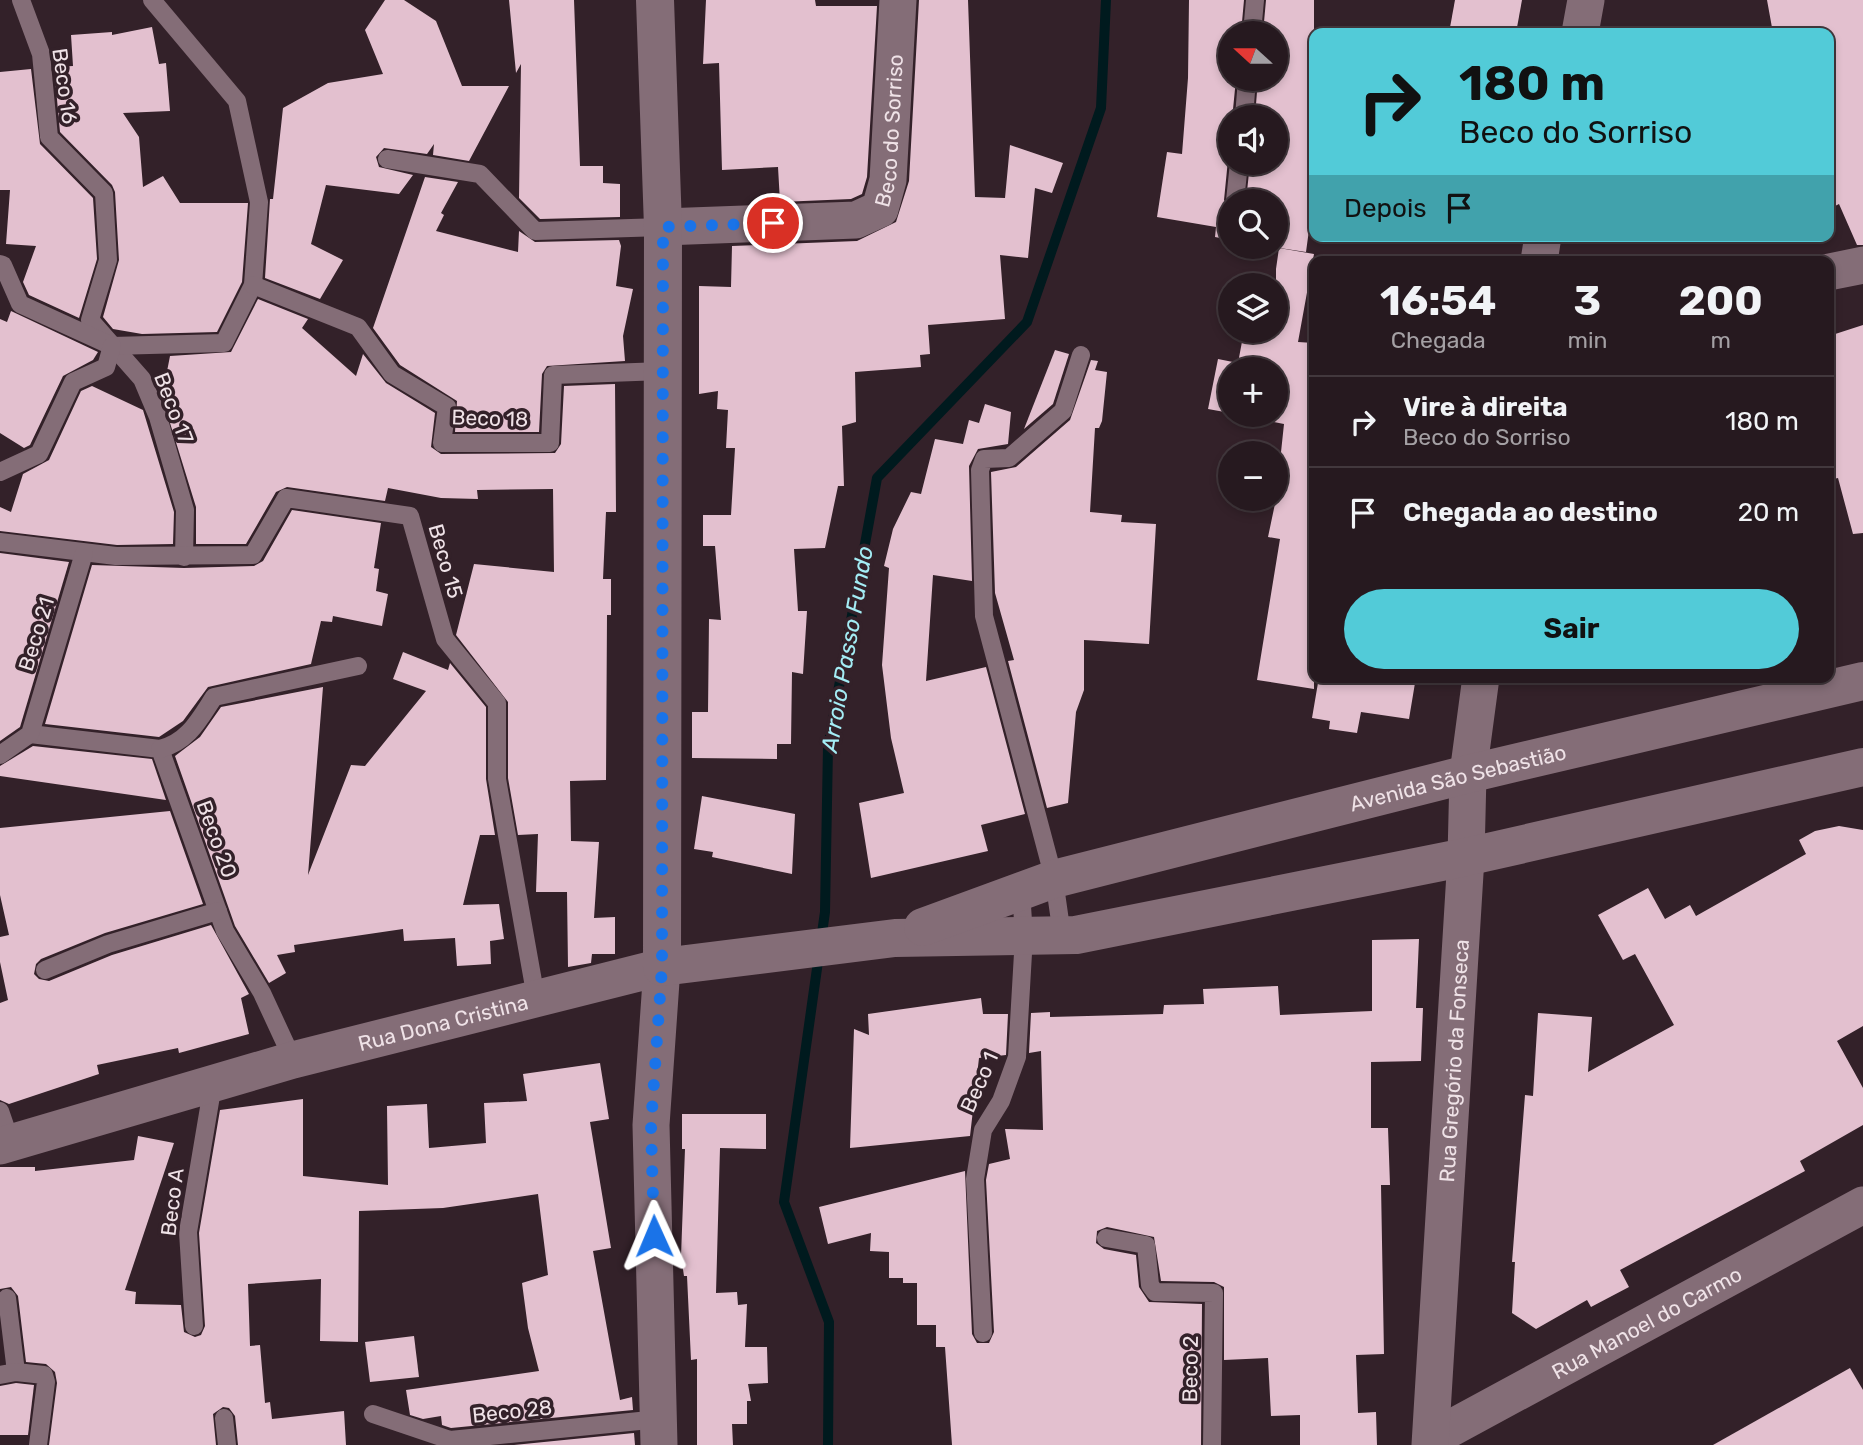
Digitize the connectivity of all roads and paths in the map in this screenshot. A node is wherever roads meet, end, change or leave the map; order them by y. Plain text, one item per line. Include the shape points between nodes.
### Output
1 (21, 0) edge
2 (152, 0) edge
3 (654, 0) edge
4 (898, 0) edge
5 (1255, 0) edge
6 (1586, 0) edge
7 (1253, 21) edge
8 (1581, 28) edge
9 (387, 159) dead end
10 (663, 227) junction
11 (0, 264) edge
12 (1863, 265) edge
13 (1834, 271) edge
14 (253, 285) junction
15 (112, 346) junction
16 (1081, 355) dead end
17 (663, 371) junction
18 (0, 472) edge
19 (0, 542) edge
20 (84, 553) junction
21 (184, 558) junction
22 (358, 666) dead end
23 (1863, 681) edge
24 (1480, 683) edge
25 (30, 734) junction
26 (160, 749) junction
27 (0, 755) edge
28 (1863, 767) edge
29 (1468, 774) junction
30 (1466, 857) junction
31 (1037, 885) junction
32 (218, 911) junction
33 (1062, 935) junction
34 (1024, 936) junction
35 (895, 937) junction
36 (662, 967) junction
37 (45, 970) dead end
38 (536, 998) junction
39 (293, 1060) junction
40 (212, 1084) junction
41 (4, 1133) edge
42 (1863, 1205) edge
43 (1105, 1238) dead end
44 (7, 1298) dead end
45 (194, 1326) dead end
46 (983, 1333) dead end
47 (8, 1374) edge
48 (373, 1414) dead end
49 (225, 1418) dead end
50 (659, 1432) edge
51 (1431, 1442) edge
52 (38, 1445) edge
53 (227, 1445) edge
54 (1212, 1445) edge

1 - 15 lane, Beco 16 via 40,54 49,137 104,193 108,260 90,320
2 - 14 lane via 237,101 259,202
3 - 10 street
4 - 10 street, Beco do Sorriso via 888,180 880,209 856,220
5 - 7 lane
6 - 8 street
9 - 10 lane via 480,174 536,230
10 - 17 street
11 - 15 lane, Beco 17 via 20,304
12 - 13 street
14 - 15 lane via 224,343
14 - 17 lane, Beco 18 via 358,327 392,374 447,407 442,443 550,443 553,375
15 - 18 lane via 106,367 73,382 39,454
15 - 21 lane, Beco 17 via 142,379 158,417 185,510
16 - 31 lane via 1063,411 1009,458 984,459 980,470 984,616
17 - 36 street
19 - 20 lane, Beco 15
20 - 21 lane, Beco 15
20 - 25 lane, Beco 21
21 - 38 lane, Beco 15 via 253,555 286,498 410,516 445,639 497,703 497,779
22 - 26 lane via 214,696 189,734 176,745
23 - 29 street, Avenida São Sebastião
24 - 29 street, Rua Gregório da Fonseca
25 - 26 lane
25 - 27 lane
26 - 32 lane, Beco 20
28 - 30 street
29 - 30 street, Rua Gregório da Fonseca
29 - 31 street, Avenida São Sebastião
30 - 33 street
30 - 51 street, Rua Gregório da Fonseca
31 - 33 lane
31 - 34 lane, Beco 1
31 - 35 street, Avenida São Sebastião
32 - 37 lane via 108,944
32 - 39 lane, Beco 20
33 - 34 street
34 - 35 street
34 - 46 lane, Beco 1 via 1017,1057 1001,1101 983,1129 975,1179
35 - 36 street, Rua Dona Cristina
36 - 38 street, Rua Dona Cristina
36 - 50 street via 651,1125
38 - 39 street, Rua Dona Cristina
39 - 40 street, Rua Dona Cristina
40 - 41 street, Rua Dona Cristina
40 - 45 lane, Beco A via 188,1232
42 - 51 street, Rua Manoel do Carmo
43 - 54 lane, Beco 2 via 1146,1245 1150,1285 1155,1292 1214,1293
44 - 47 lane
47 - 52 lane via 44,1375
48 - 50 lane, Beco 28 via 450,1440
49 - 53 lane

